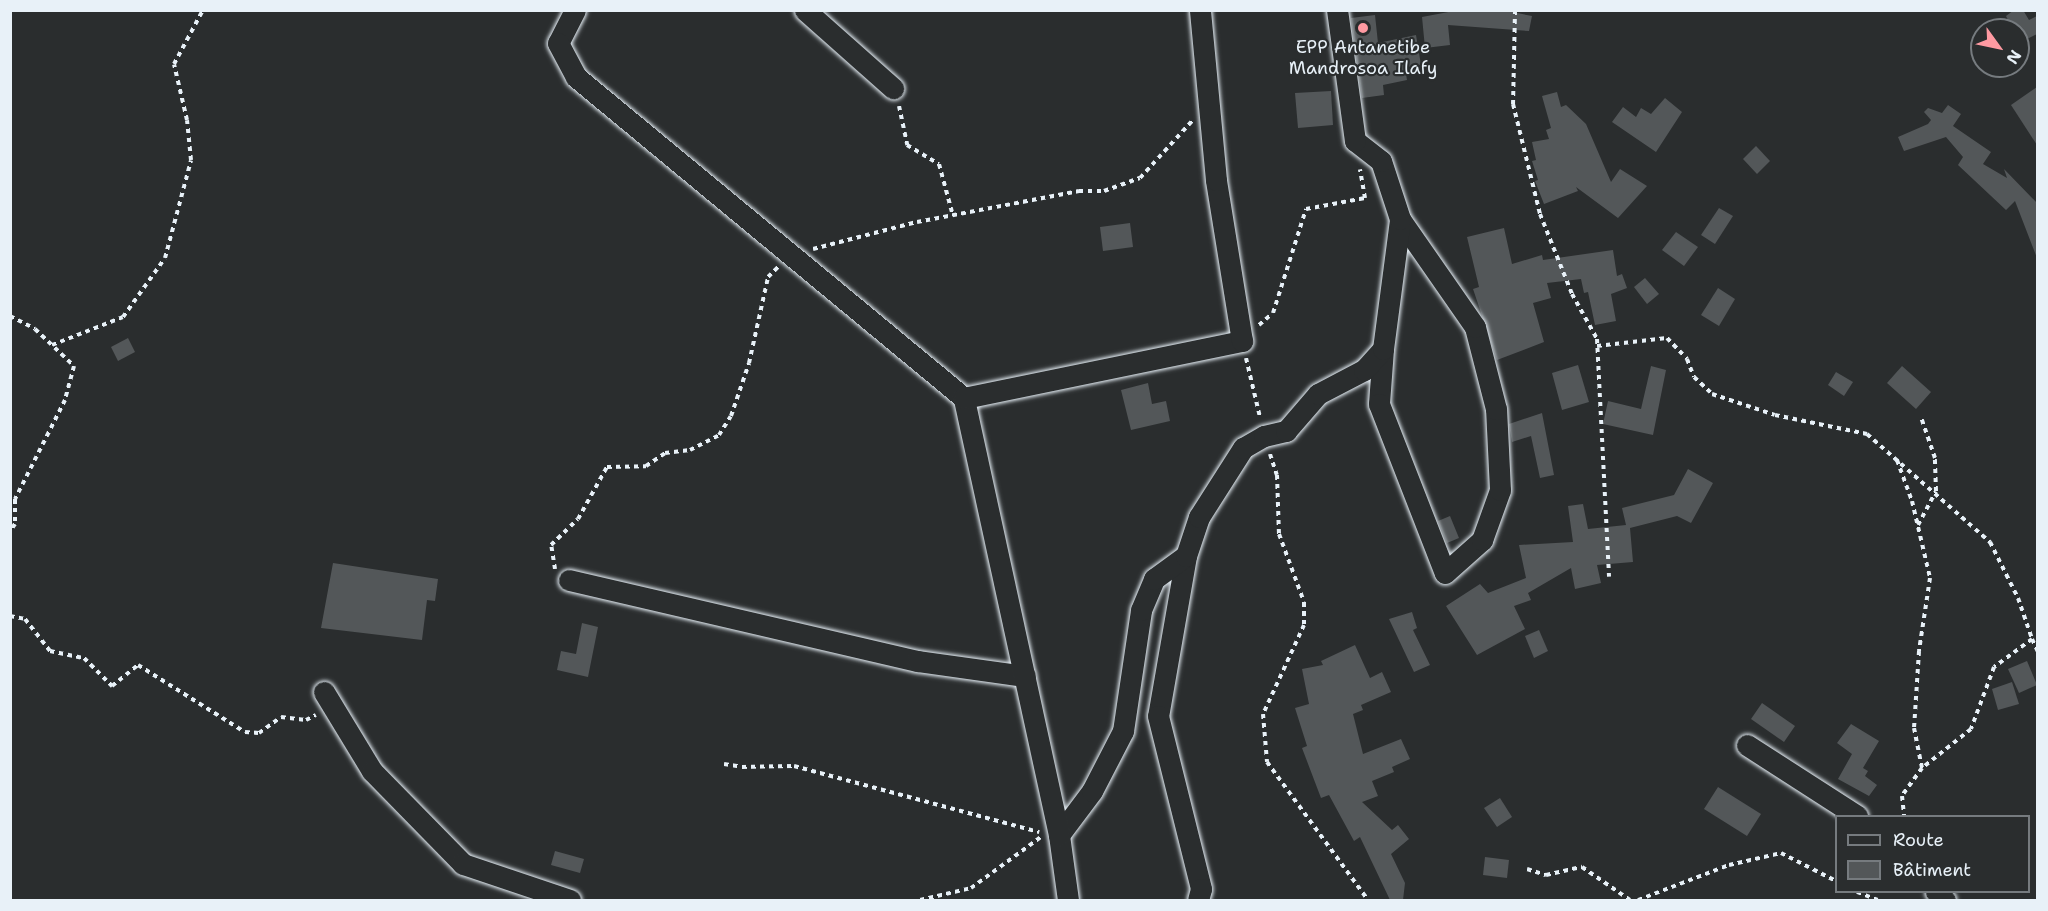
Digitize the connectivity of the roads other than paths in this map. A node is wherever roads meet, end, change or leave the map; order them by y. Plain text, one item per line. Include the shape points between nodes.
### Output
1 (575, 10) edge
2 (805, 10) edge
3 (1200, 10) edge
4 (1337, 10) edge
5 (892, 88) road end
6 (1400, 219) junction
7 (1383, 349) junction
8 (964, 398) junction
9 (1186, 556) junction
10 (569, 580) dead end
11 (1025, 676) junction
12 (328, 699) road end
13 (1747, 745) dead end
14 (1855, 815) edge
15 (1059, 835) junction
16 (570, 900) edge
17 (1068, 900) edge
18 (1198, 900) edge

1 - 8 street via 558,43 576,77
2 - 5 street
3 - 8 street via 1216,180 1242,341
4 - 6 street via 1355,141 1381,161
6 - 7 street
6 - 7 street via 1474,327 1497,409 1500,490 1482,540 1445,573 1378,404
7 - 9 street via 1364,370 1318,393 1286,431 1264,436 1243,448 1199,517
8 - 11 street
9 - 15 street via 1154,579 1141,610 1123,731 1092,791
9 - 18 street via 1158,716 1201,888
10 - 11 street via 918,661
11 - 15 street
12 - 16 street via 372,771 463,864
13 - 14 street
15 - 17 street

